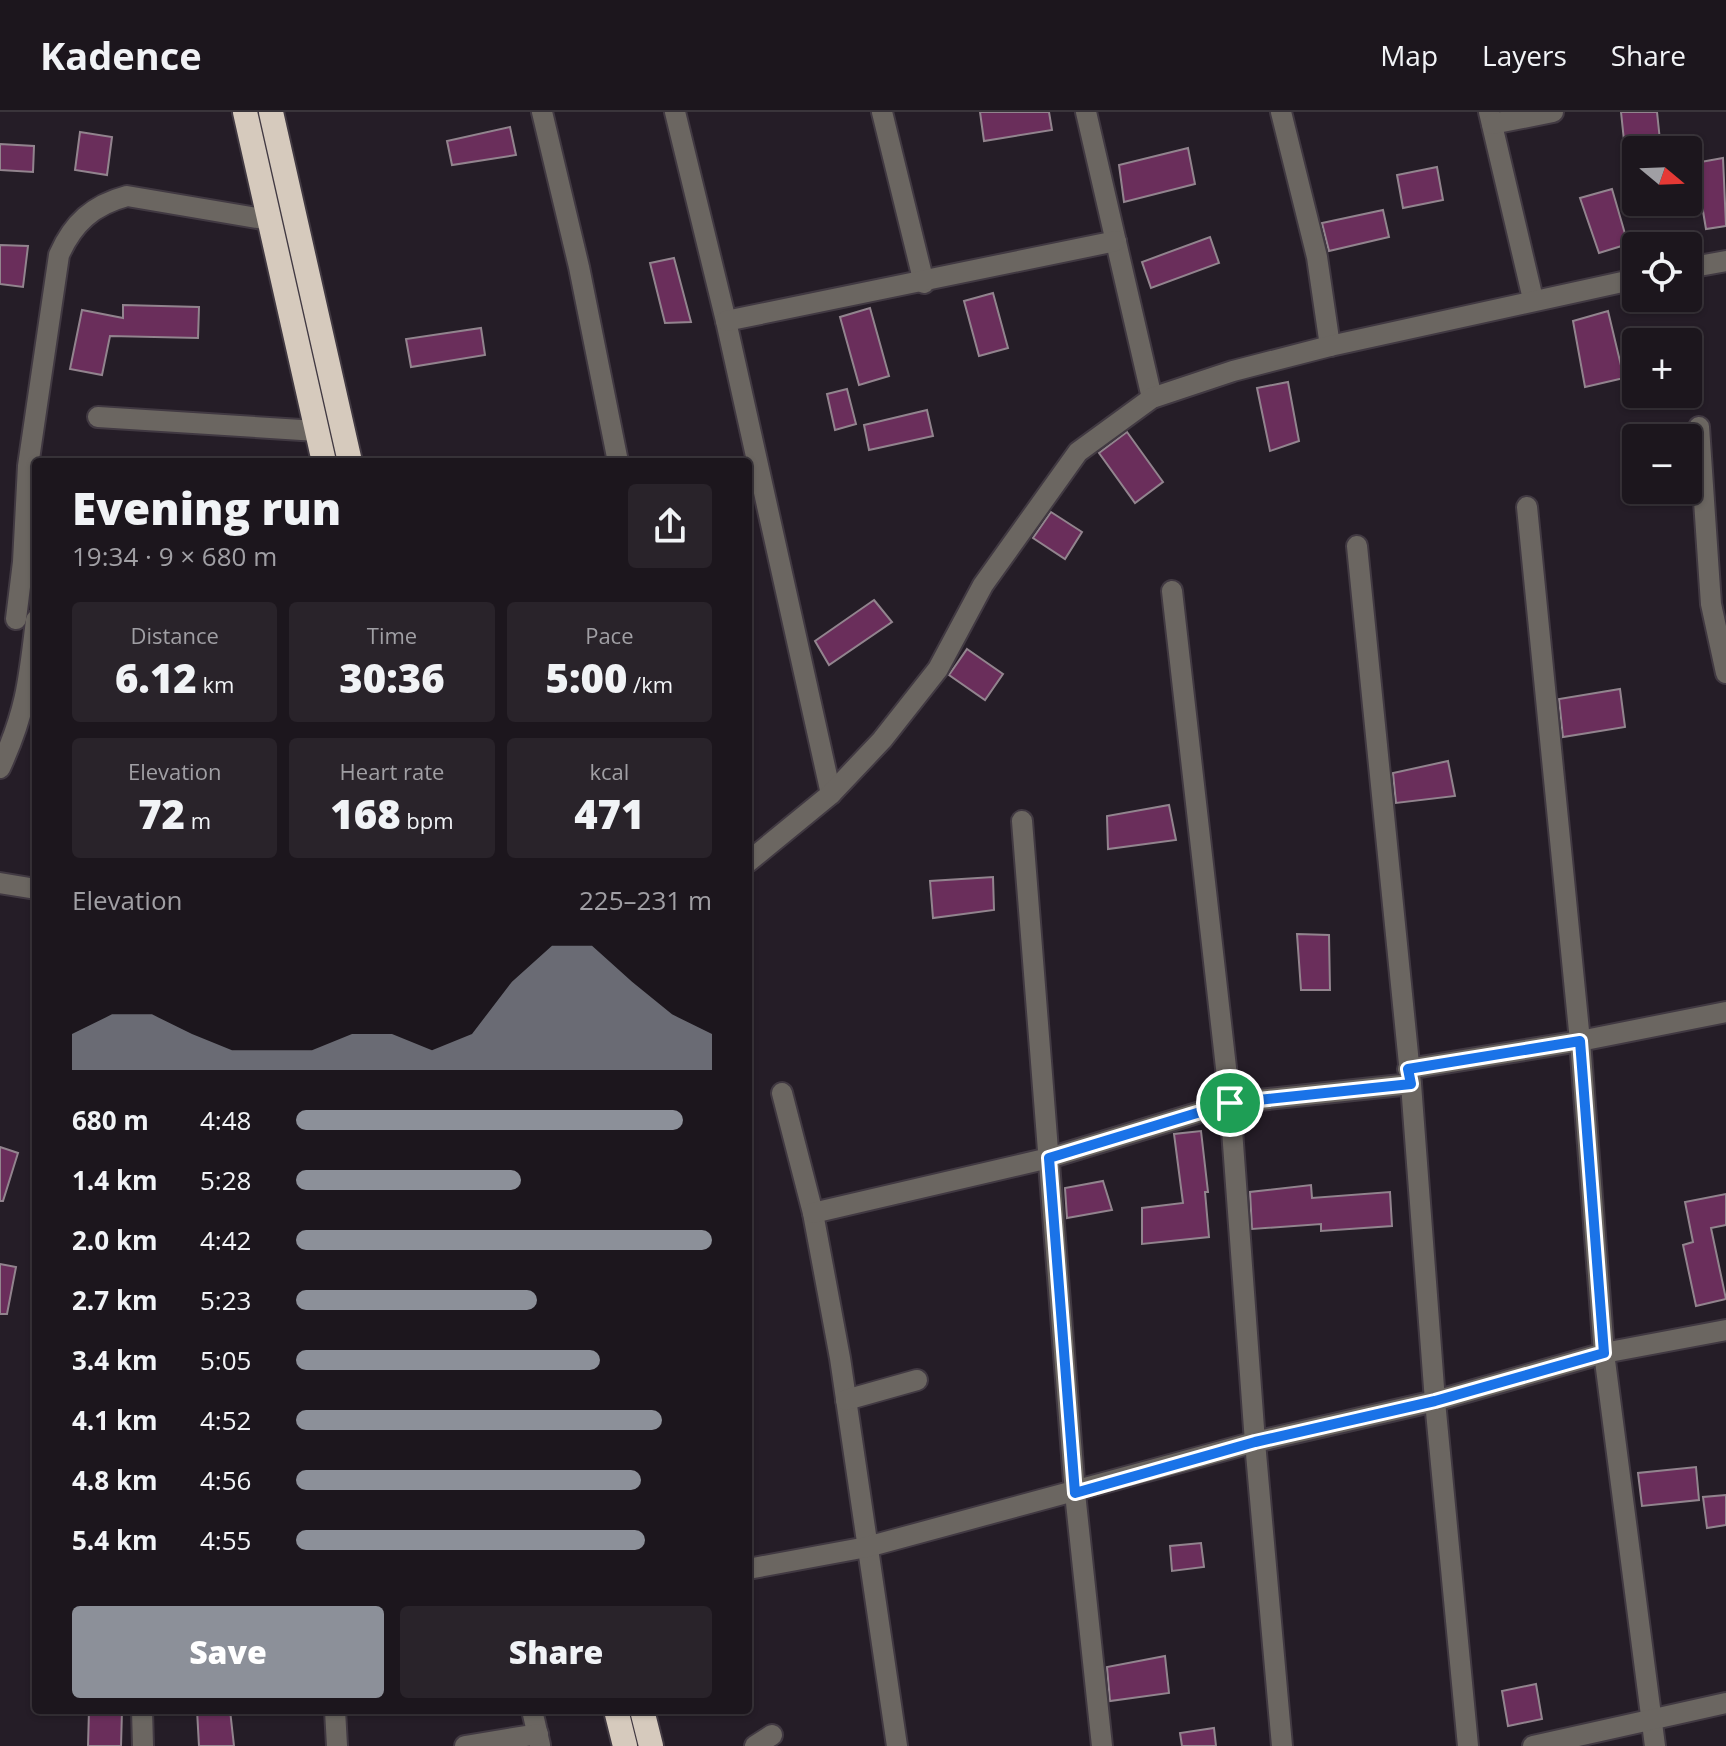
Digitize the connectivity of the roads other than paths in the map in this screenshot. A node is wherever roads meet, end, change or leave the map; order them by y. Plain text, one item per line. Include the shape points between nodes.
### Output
1 (245, 112) edge
2 (271, 112) edge
3 (542, 112) edge
4 (675, 112) edge
5 (882, 112) edge
6 (1086, 112) edge
7 (1281, 112) edge
8 (1553, 112) edge
9 (1490, 118) edge
10 (269, 220) junction
11 (1116, 241) junction
12 (1726, 261) edge
13 (1702, 265) edge
14 (1622, 282) edge
15 (924, 283) junction
16 (1533, 299) junction
17 (726, 321) junction
18 (1330, 346) junction
19 (1152, 398) junction
20 (98, 417) dead end
21 (317, 431) junction
22 (323, 458) edge
23 (349, 458) edge
24 (617, 458) edge
25 (1702, 471) edge
26 (1527, 507) dead end
27 (1357, 546) dead end
28 (1172, 591) dead end
29 (22, 619) edge
30 (1726, 673) edge
31 (0, 768) edge
32 (831, 794) junction
33 (1022, 821) dead end
34 (752, 859) edge
35 (0, 883) edge
36 (32, 888) edge
37 (1726, 1012) edge
38 (1580, 1041) junction
39 (1410, 1076) junction
40 (782, 1093) dead end
41 (1230, 1103) junction
42 (1049, 1158) junction
43 (813, 1213) junction
44 (1726, 1330) edge
45 (1604, 1353) junction
46 (917, 1380) dead end
47 (846, 1400) junction
48 (1435, 1401) junction
49 (1255, 1442) junction
50 (1075, 1493) junction
51 (867, 1547) junction
52 (752, 1568) edge
53 (1726, 1703) edge
54 (142, 1714) edge
55 (335, 1714) edge
56 (533, 1714) edge
57 (617, 1714) edge
58 (643, 1714) edge
59 (1652, 1719) junction
60 (539, 1740) edge
61 (143, 1746) edge
62 (337, 1746) edge
63 (465, 1746) edge
64 (625, 1746) edge
65 (651, 1746) edge
66 (897, 1746) edge
67 (1102, 1746) edge
68 (1282, 1746) edge
69 (1468, 1746) edge
70 (1533, 1746) edge
71 (1655, 1746) edge

1 - 10 highway
2 - 23 highway
3 - 24 street
4 - 17 street
5 - 15 street
6 - 11 street
7 - 18 street via 1317,257
8 - 9 street
9 - 16 street
10 - 21 highway
10 - 29 street via 127,196 88,212 68,235 59,255 28,466
11 - 15 street
11 - 19 street
12 - 13 street
14 - 16 street
15 - 17 street
16 - 18 street via 1505,310
17 - 32 street
18 - 19 street
19 - 32 street via 1078,452 983,585 938,669
20 - 21 street
21 - 22 highway
25 - 30 street via 1711,604
26 - 38 street
27 - 39 street
28 - 41 street
29 - 31 street via 27,698
32 - 34 street
33 - 42 street
35 - 36 street
37 - 38 street
38 - 39 street
38 - 45 street
39 - 41 street
39 - 48 street
40 - 43 street
41 - 42 street
41 - 49 street
42 - 43 street
42 - 50 street
43 - 47 street
44 - 45 street
45 - 48 street
45 - 59 street
46 - 47 street
47 - 51 street
48 - 49 street
48 - 69 street
49 - 50 street
49 - 68 street
50 - 51 street
50 - 67 street
51 - 52 street
51 - 66 street
53 - 59 street
54 - 61 street
55 - 62 street
56 - 60 street
57 - 64 highway
58 - 65 highway
59 - 70 street
59 - 71 street
60 - 63 street

